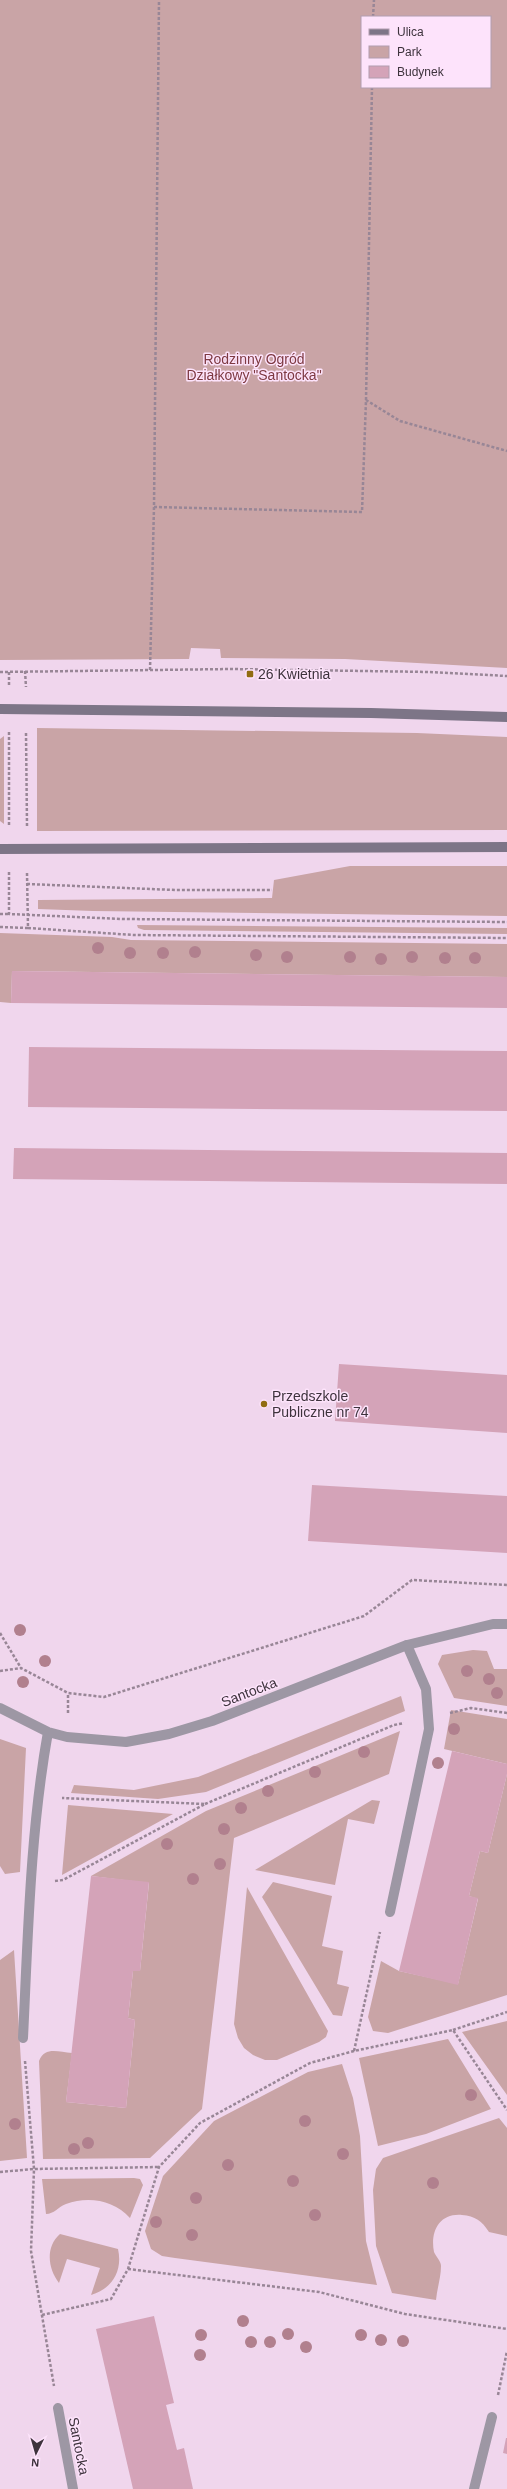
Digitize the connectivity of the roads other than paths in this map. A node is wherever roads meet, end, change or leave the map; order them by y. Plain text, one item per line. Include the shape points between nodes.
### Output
1 (0, 709) edge
2 (507, 717) edge
3 (507, 846) edge
4 (0, 849) edge
5 (507, 1624) edge
6 (407, 1646) junction
7 (0, 1708) edge
8 (48, 1732) junction
9 (390, 1912) road end
10 (23, 2038) road end
11 (58, 2408) road end
12 (492, 2417) dead end
13 (73, 2489) edge
14 (474, 2489) edge

1 - 2 street
3 - 4 street
5 - 6 street, Santocka via 493,1624
6 - 8 street, Santocka via 212,1721 169,1734 126,1742 67,1737
6 - 9 street via 426,1689 429,1717 425,1755
7 - 8 street, Santocka
8 - 10 street via 30,1884
11 - 13 street, Santocka
12 - 14 street

